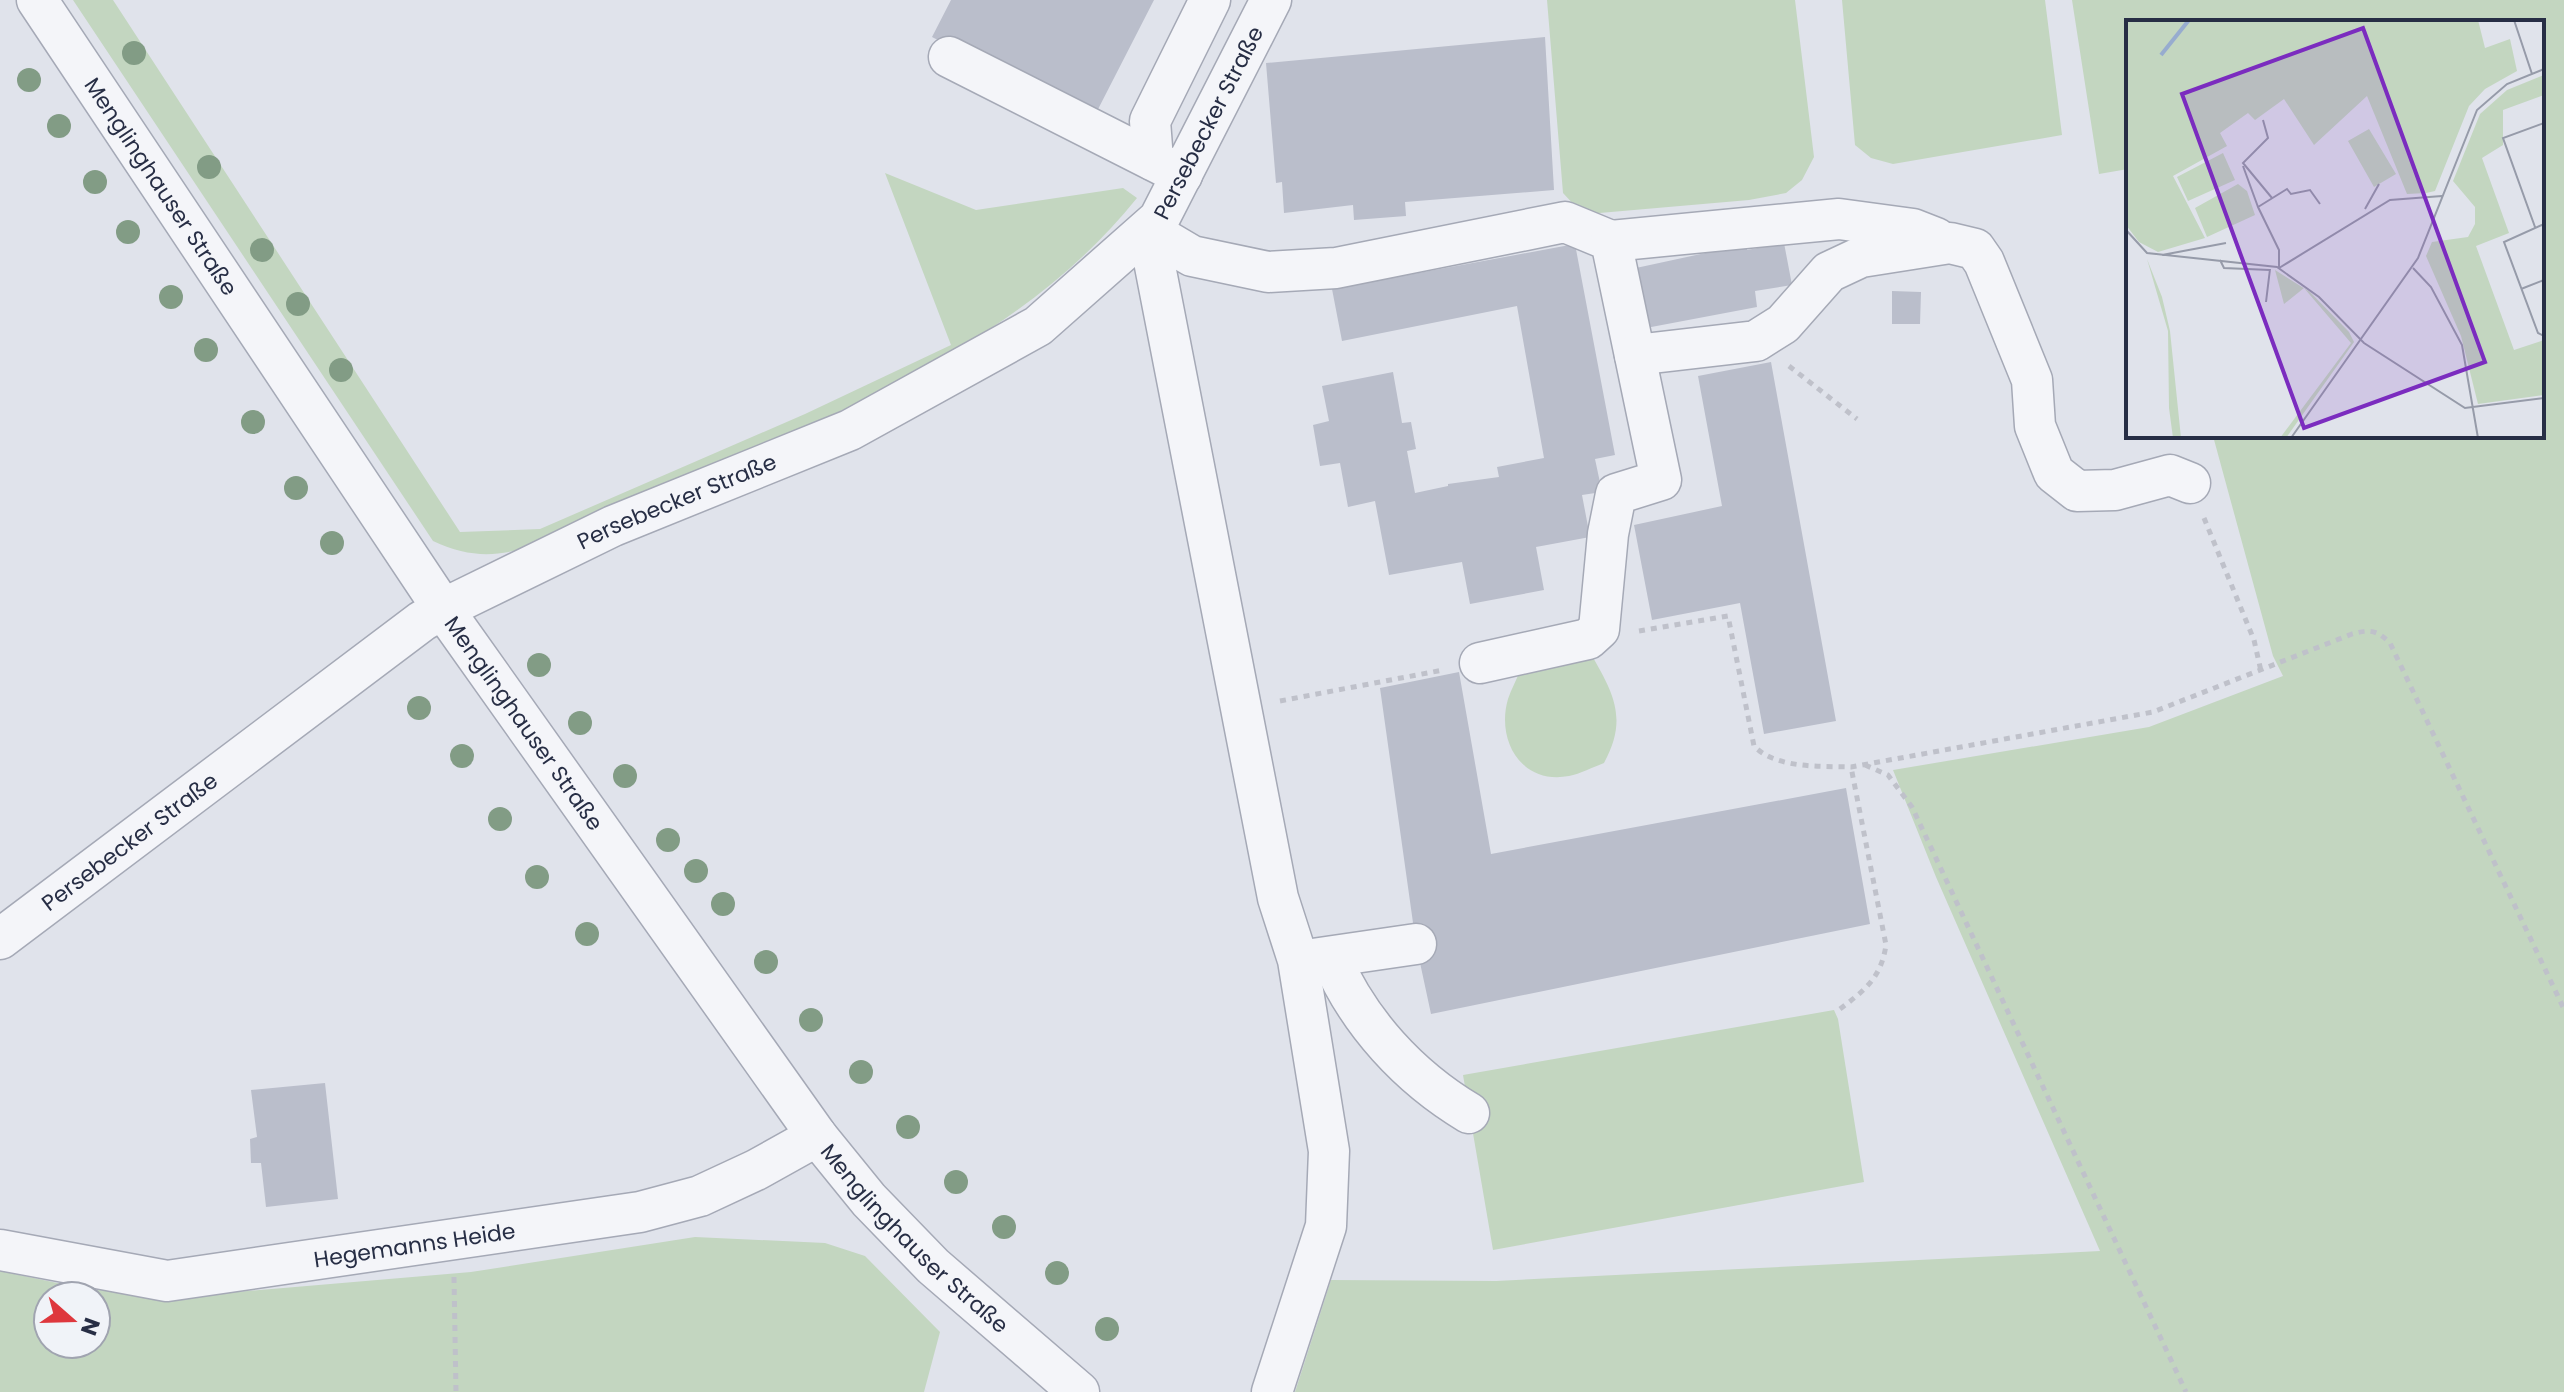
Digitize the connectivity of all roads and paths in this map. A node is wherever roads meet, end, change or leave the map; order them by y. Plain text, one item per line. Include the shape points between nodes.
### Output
1 (37, 0) edge
2 (1210, 0) edge
3 (1271, 0) edge
4 (949, 57) dead end
5 (1168, 168) junction
6 (1148, 230) junction
7 (1611, 241) junction
8 (1950, 243) junction
9 (1756, 341) junction
10 (1635, 355) junction
11 (1857, 419) dead end
12 (2190, 483) joint
13 (443, 609) junction
14 (1599, 629) junction
15 (1480, 663) joint
16 (2261, 671) junction
17 (1240, 709) junction
18 (1865, 764) junction
19 (1851, 767) junction
20 (0, 939) edge
21 (1416, 944) dead end
22 (1314, 959) junction
23 (1840, 1009) dead end
24 (2564, 1009) edge
25 (1469, 1113) dead end
26 (817, 1136) junction
27 (454, 1239) junction
28 (0, 1250) edge
29 (456, 1392) edge
30 (1079, 1392) edge
31 (1272, 1392) edge
32 (2186, 1392) edge

1 - 13 street, Menglinghauser Straße
2 - 5 street via 1150,121
3 - 5 street, Persebecker Straße
4 - 5 street
5 - 6 street, Persebecker Straße via 1159,219
6 - 7 street via 1192,256 1268,272 1336,268 1565,222
6 - 13 street, Persebecker Straße via 1038,326 850,430 613,526
6 - 17 street
7 - 8 street via 1839,219 1913,229
7 - 10 street
8 - 9 street via 1861,257 1829,272 1783,324
8 - 12 street via 1975,249 1984,262 2032,380 2035,426 2054,473 2077,491 2115,490 2170,475
9 - 10 street
9 - 11 path
10 - 14 street via 1661,480 1616,494
12 - 16 path via 2254,640
13 - 20 street, Persebecker Straße
13 - 26 street, Menglinghauser Straße
14 - 15 street via 1588,639
14 - 19 path via 1629,632 1728,616 1754,746 1800,766
15 - 17 path
16 - 18 path via 2153,712
16 - 24 path via 2367,630 2379,632 2390,643
17 - 22 street via 1278,898
18 - 19 path
18 - 32 path via 1888,775 1912,807
19 - 23 path via 1886,945 1883,964 1867,988
21 - 22 street
22 - 25 street via 1387,1046 1436,1093
22 - 31 street via 1329,1151 1326,1226
26 - 27 street, Hegemanns Heide via 700,1196 640,1212
26 - 30 street, Menglinghauser Straße via 933,1266
27 - 28 street, Hegemanns Heide via 167,1281
27 - 29 path

